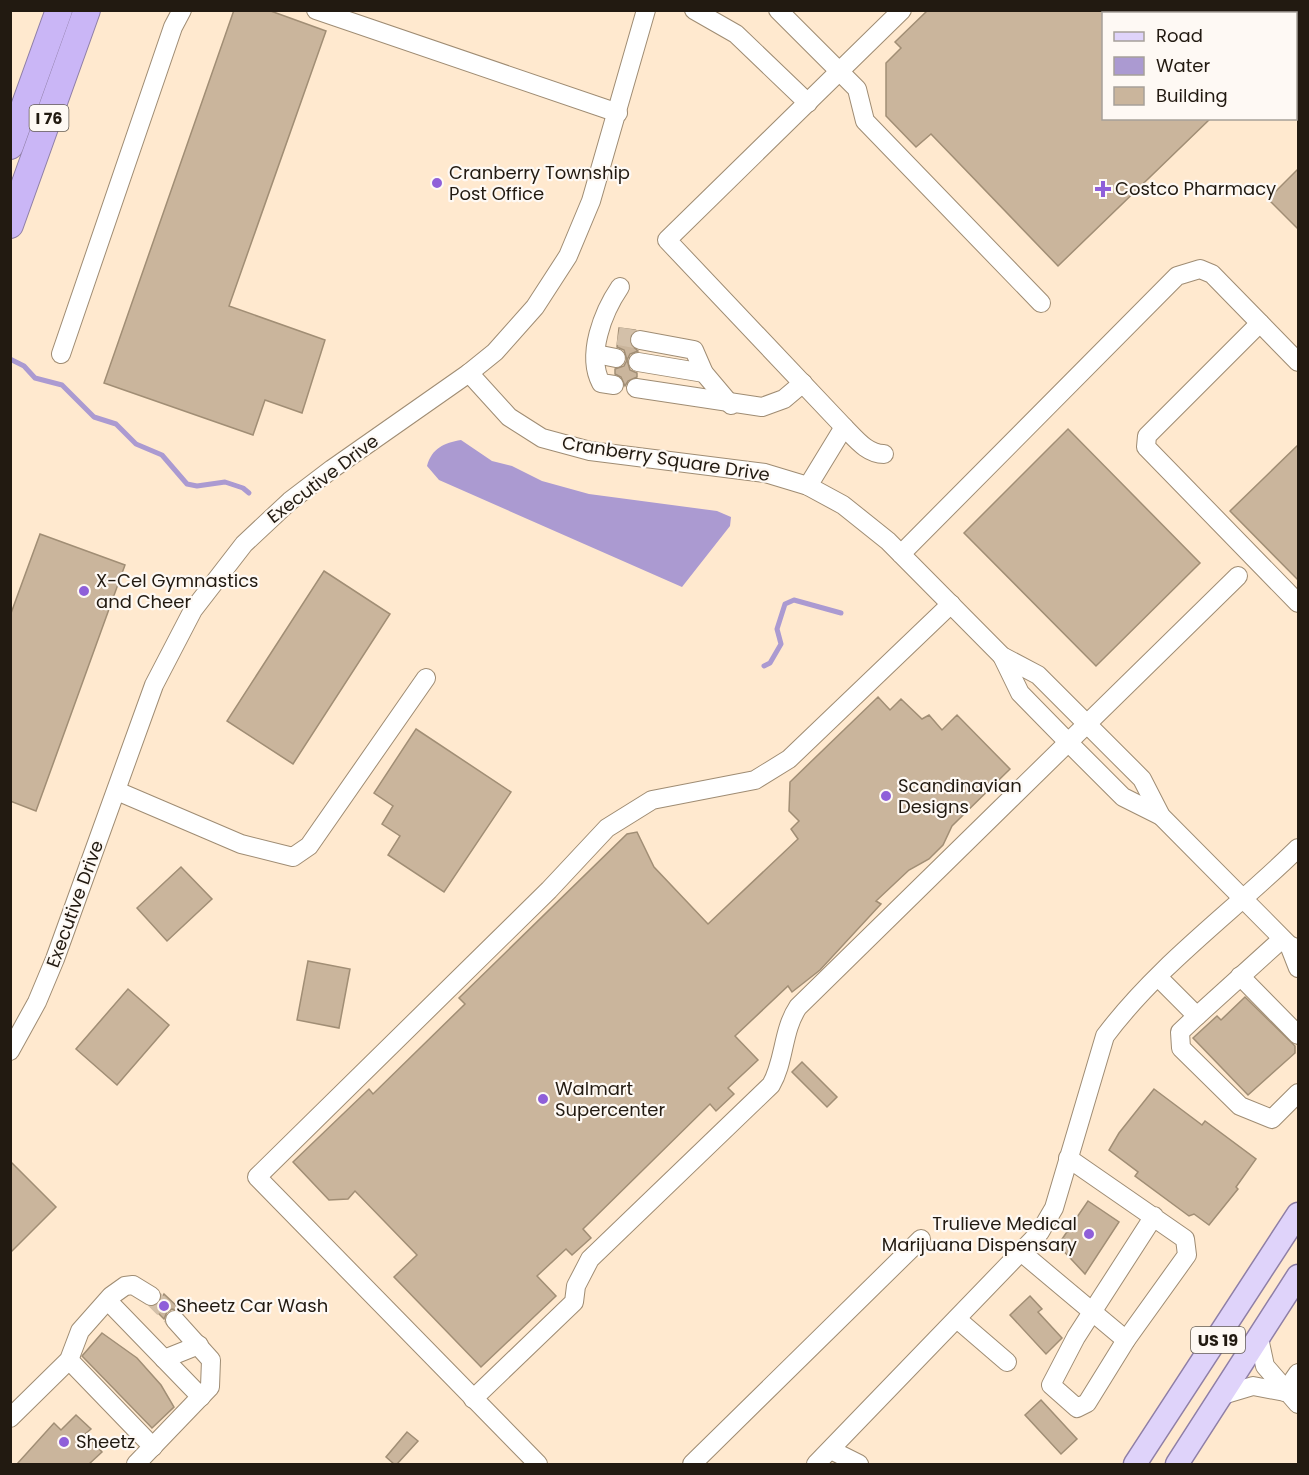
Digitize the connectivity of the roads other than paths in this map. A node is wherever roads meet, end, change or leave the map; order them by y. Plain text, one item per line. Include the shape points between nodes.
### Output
1 (59, 10) edge
2 (87, 10) edge
3 (182, 10) edge
4 (316, 10) edge
5 (646, 10) edge
6 (694, 10) edge
7 (777, 10) edge
8 (902, 10) edge
9 (839, 73) junction
10 (808, 103) junction
11 (618, 113) junction
12 (10, 146) edge
13 (10, 225) edge
14 (620, 287) dead end
15 (1041, 303) dead end
16 (1260, 324) junction
17 (600, 332) junction
18 (618, 336) tunnel mouth
19 (640, 340) tunnel mouth
20 (61, 354) dead end
21 (596, 354) junction
22 (616, 358) tunnel mouth
23 (638, 362) tunnel mouth
24 (1299, 362) edge
25 (704, 373) junction
26 (469, 374) junction
27 (803, 383) junction
28 (614, 385) dead end
29 (636, 388) dead end
30 (731, 405) junction
31 (844, 427) junction
32 (884, 454) dead end
33 (808, 486) junction
34 (901, 554) junction
35 (1238, 576) dead end
36 (1299, 603) edge
37 (951, 604) junction
38 (1002, 656) junction
39 (426, 678) dead end
40 (1088, 725) junction
41 (1069, 743) junction
42 (117, 791) junction
43 (1161, 816) junction
44 (1299, 848) edge
45 (1243, 899) junction
46 (1290, 944) edge
47 (1299, 968) edge
48 (1240, 976) junction
49 (1159, 978) junction
50 (1197, 1016) junction
51 (1299, 1035) edge
52 (10, 1052) edge
53 (1299, 1093) edge
54 (1068, 1158) junction
55 (1299, 1214) edge
56 (1154, 1216) junction
57 (921, 1239) dead end
58 (1021, 1252) junction
59 (1299, 1276) edge
60 (151, 1296) tunnel mouth
61 (108, 1302) junction
62 (1093, 1312) junction
63 (957, 1319) junction
64 (175, 1320) tunnel mouth
65 (1259, 1338) junction
66 (1126, 1340) junction
67 (199, 1346) junction
68 (164, 1359) junction
69 (69, 1360) junction
70 (1007, 1362) dead end
71 (1299, 1373) edge
72 (205, 1392) junction
73 (1223, 1395) junction
74 (1292, 1398) edge
75 (473, 1399) junction
76 (11, 1416) edge
77 (153, 1447) junction
78 (835, 1457) edge
79 (136, 1464) edge
80 (538, 1464) edge
81 (692, 1464) edge
82 (816, 1464) edge
83 (859, 1464) edge
84 (1135, 1464) edge
85 (1177, 1464) edge

1 - 12 highway, I 76
2 - 13 highway, I 76
3 - 20 street
4 - 11 street
5 - 11 street, Executive Drive
6 - 10 street via 736,34
7 - 9 street
8 - 9 street
9 - 10 street
9 - 15 street via 857,89 865,121
10 - 27 street via 667,240
11 - 26 street, Executive Drive via 591,201 568,256 535,307 495,352
14 - 17 street via 604,315
16 - 24 street
16 - 34 street via 1212,274 1200,269 1177,276
16 - 36 street via 1147,436 1146,447
17 - 18 street
17 - 21 street
19 - 25 street via 694,350
21 - 22 street
21 - 28 street via 595,371 601,383
23 - 25 street
25 - 30 street
26 - 33 street, Cranberry Square Drive via 519,426 555,443 742,468
26 - 42 street, Executive Drive via 311,484 231,559 193,610 163,665
27 - 30 street via 771,405
27 - 31 street
29 - 30 street
31 - 32 street via 867,449
31 - 33 street
33 - 34 street, Cranberry Square Drive via 859,516
34 - 37 street, Cranberry Square Drive
35 - 40 street
37 - 38 street, Cranberry Square Drive
37 - 75 street via 789,759 755,780 652,800 607,828 257,1177
38 - 40 street, Cranberry Square Drive via 1038,675
38 - 41 street, Cranberry Square Drive via 1020,693
39 - 42 street via 309,846 293,857 241,844
40 - 41 street
40 - 43 street, Cranberry Square Drive via 1142,779
41 - 43 street, Cranberry Square Drive via 1123,797
41 - 75 street via 798,1007 786,1031 771,1085 590,1259 576,1286 574,1302
42 - 52 street, Executive Drive via 55,959
43 - 45 street, Cranberry Square Drive
44 - 45 street
45 - 46 street, Cranberry Square Drive
45 - 49 street
46 - 47 street, Cranberry Square Drive
46 - 48 street
48 - 50 street
48 - 51 street
49 - 50 street
49 - 54 street via 1106,1036
50 - 53 street via 1180,1032 1182,1048 1240,1106 1272,1119
54 - 56 street
54 - 58 street via 1054,1208 1040,1232
55 - 84 main road, US 19
56 - 62 street
56 - 66 street via 1185,1239 1187,1256
57 - 81 street
58 - 62 street
58 - 63 street
59 - 65 main road, US 19
60 - 61 street via 140,1287 125,1286
61 - 68 street
61 - 69 street via 80,1331
62 - 66 street
62 - 66 street via 1051,1385 1077,1407 1087,1403
63 - 70 street
63 - 78 street
64 - 67 street
65 - 73 main road, US 19
65 - 74 street via 1265,1366
67 - 68 street
67 - 72 street via 211,1360
68 - 72 street
69 - 76 street
69 - 77 street
71 - 74 street
72 - 77 street
73 - 74 street via 1253,1386
73 - 85 main road, US 19
75 - 80 street
77 - 79 street
78 - 82 street
78 - 83 street

